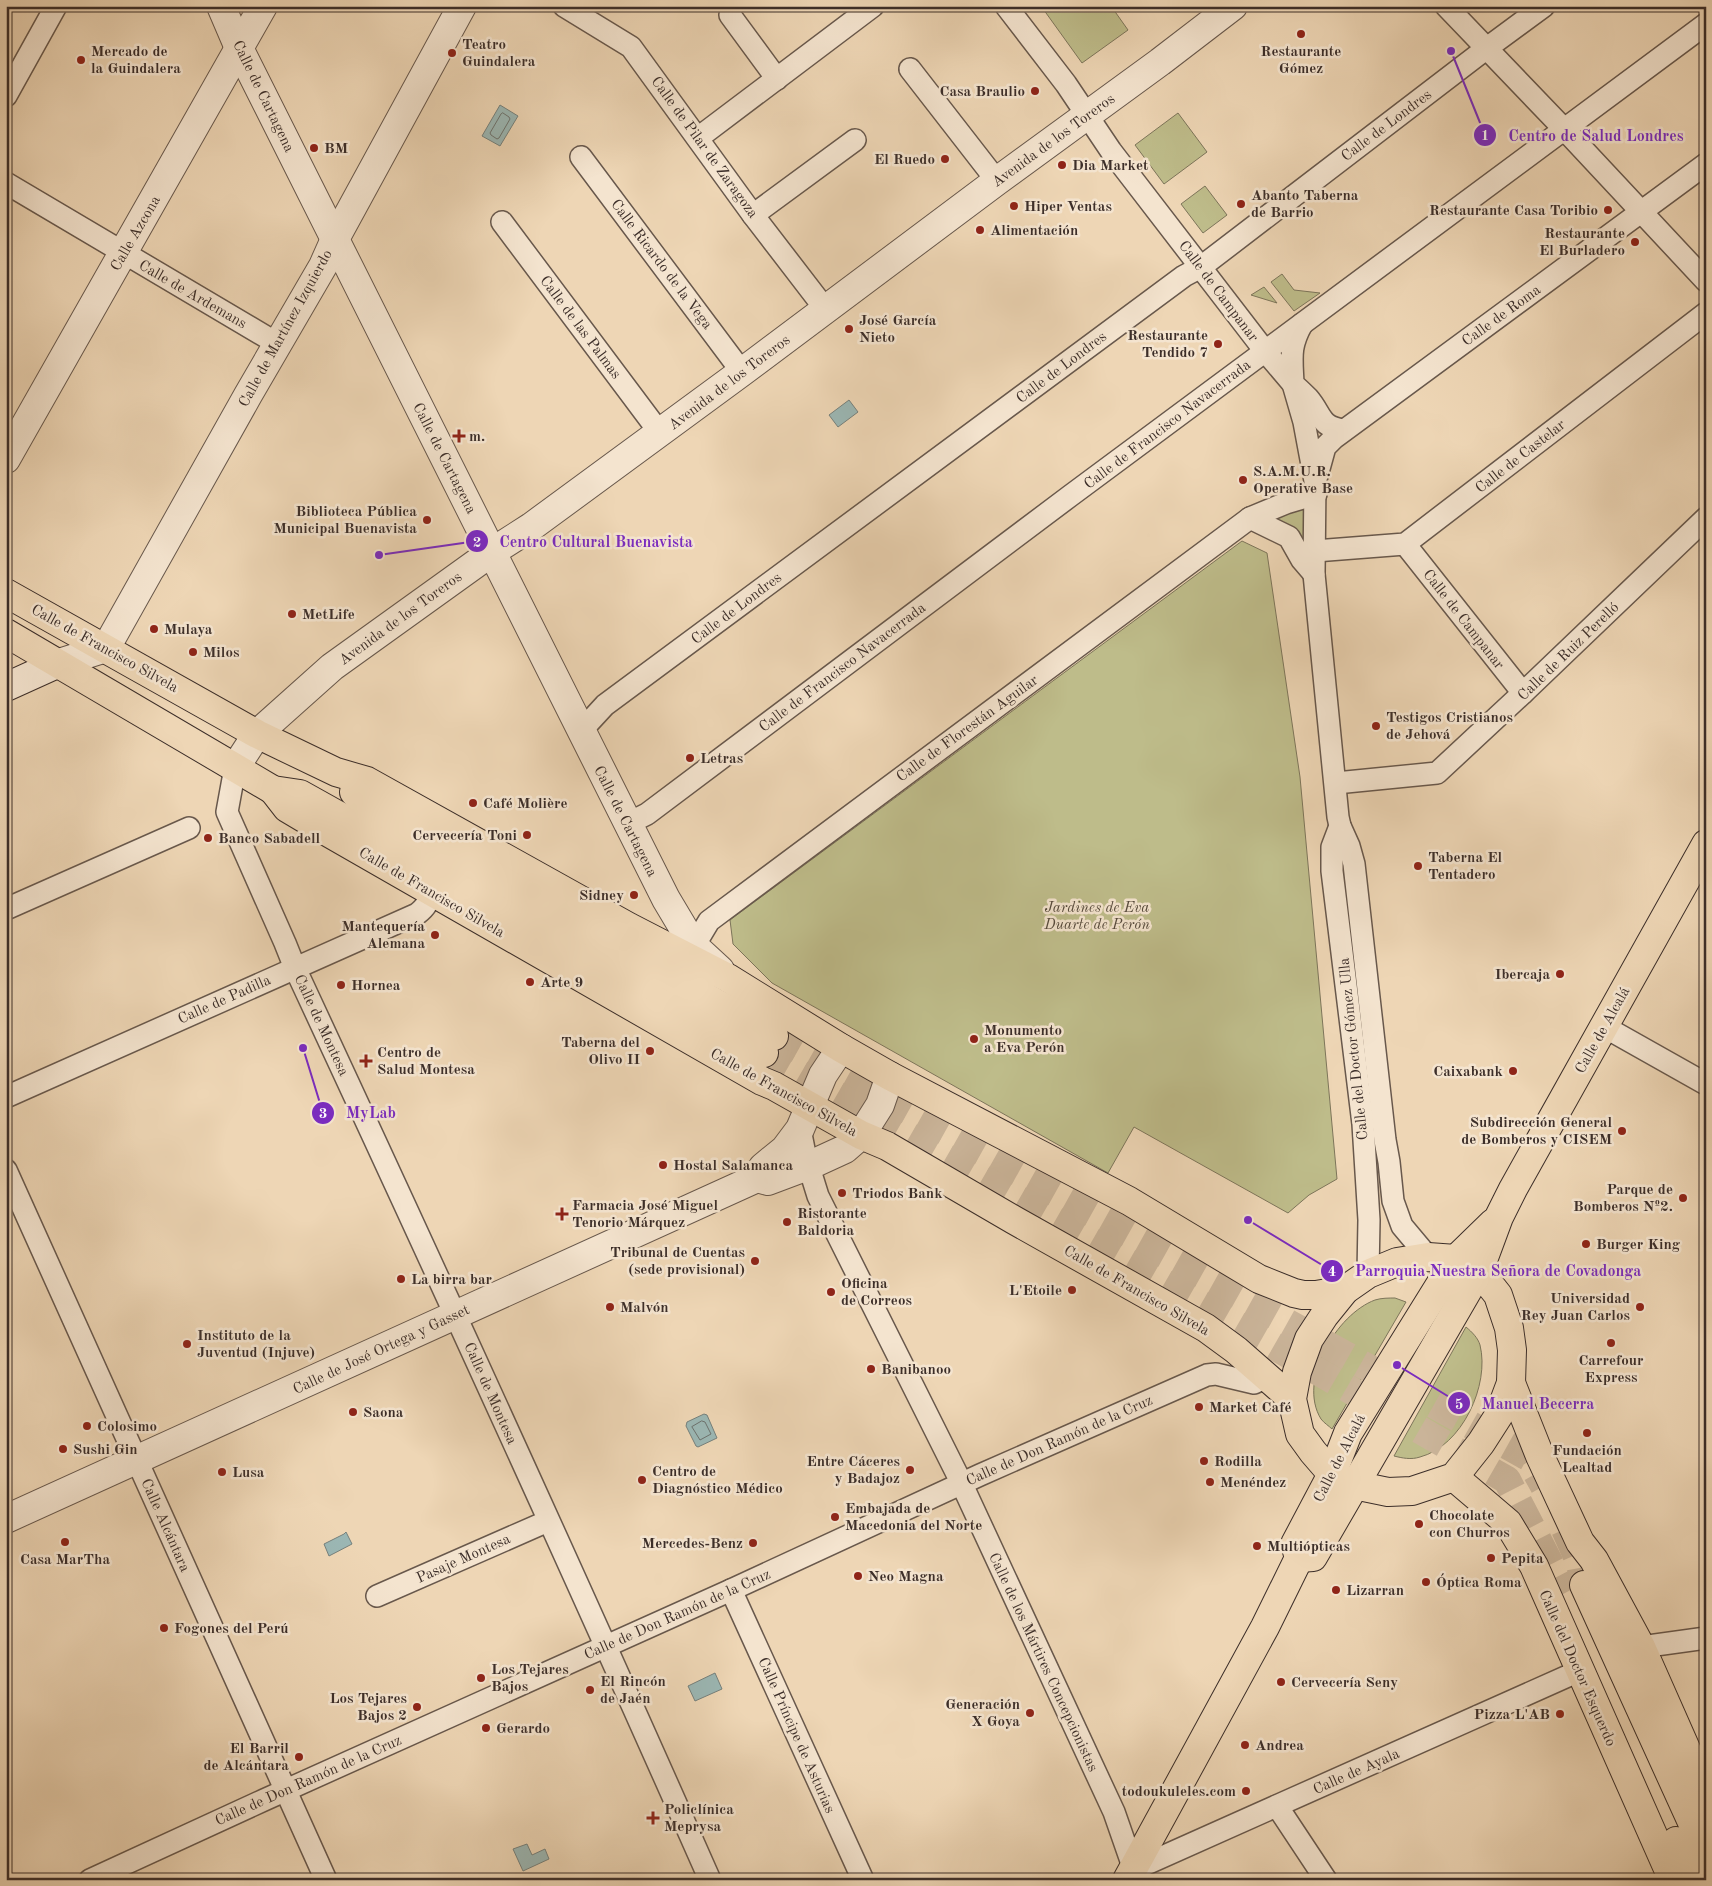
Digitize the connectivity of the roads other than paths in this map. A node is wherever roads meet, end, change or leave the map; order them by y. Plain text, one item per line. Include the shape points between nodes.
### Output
1 (56, 6) edge
2 (221, 6) edge
3 (263, 6) edge
4 (462, 6) edge
5 (564, 6) edge
6 (873, 6) edge
7 (1006, 6) edge
8 (1233, 6) edge
9 (1446, 6) edge
10 (1544, 6) edge
11 (730, 15) dead end
12 (1706, 24) edge
13 (239, 48) junction
14 (1487, 48) junction
15 (910, 69) dead end
16 (776, 79) junction
17 (6, 96) edge
18 (1087, 116) junction
19 (1564, 129) junction
20 (698, 138) junction
21 (855, 140) dead end
22 (581, 156) dead end
23 (1706, 164) edge
24 (997, 181) junction
25 (6, 183) edge
26 (1642, 212) junction
27 (753, 215) junction
28 (502, 222) dead end
29 (335, 239) junction
30 (123, 253) junction
31 (1201, 267) junction
32 (1706, 281) edge
33 (826, 310) junction
34 (1706, 313) edge
35 (1303, 324) junction
36 (278, 344) junction
37 (1265, 351) junction
38 (742, 372) junction
39 (1293, 384) junction
40 (1344, 430) junction
41 (660, 432) junction
42 (6, 459) edge
43 (1316, 488) junction
44 (1250, 518) junction
45 (1706, 518) edge
46 (1405, 544) junction
47 (1315, 551) junction
48 (492, 552) junction
49 (1314, 574) junction
50 (6, 593) edge
51 (6, 633) edge
52 (106, 648) junction
53 (59, 663) junction
54 (6, 687) edge
55 (1523, 694) junction
56 (581, 731) junction
57 (257, 734) junction
58 (236, 768) junction
59 (336, 772) junction
60 (1336, 783) junction
61 (273, 790) junction
62 (628, 824) junction
63 (1340, 826) junction
64 (189, 828) dead end
65 (1706, 844) edge
66 (430, 890) junction
67 (6, 909) edge
68 (694, 946) junction
69 (295, 968) junction
70 (728, 978) junction
71 (1603, 1026) junction
72 (841, 1048) junction
73 (890, 1076) junction
74 (1706, 1084) edge
75 (6, 1097) edge
76 (805, 1117) junction
77 (861, 1135) junction
78 (808, 1166) junction
79 (6, 1170) edge
80 (757, 1178) junction
81 (1428, 1257) junction
82 (1468, 1265) junction
83 (1368, 1274) junction
84 (1345, 1290) junction
85 (455, 1315) junction
86 (1267, 1377) junction
87 (1511, 1383) junction
88 (1292, 1399) junction
89 (137, 1460) junction
90 (1454, 1477) junction
91 (1343, 1479) junction
92 (962, 1484) junction
93 (6, 1519) edge
94 (548, 1520) junction
95 (731, 1590) junction
96 (377, 1596) dead end
97 (1706, 1638) edge
98 (606, 1647) junction
99 (1640, 1647) junction
100 (1579, 1671) junction
101 (286, 1790) junction
102 (1706, 1794) edge
103 (1278, 1806) junction
104 (1706, 1854) edge
105 (1133, 1876) edge
106 (90, 1880) edge
107 (326, 1880) edge
108 (710, 1880) edge
109 (863, 1880) edge
110 (1326, 1880) edge
111 (1673, 1880) edge
112 (1694, 1880) edge

1 - 17 street
2 - 13 street, Calle de Cartagena
3 - 13 street, Calle Azcona
4 - 29 street, Calle de Martínez Izquierdo
5 - 20 street, Calle de Pilar de Zaragoza via 632,46
6 - 16 street
7 - 18 street, Calle de Campanar
8 - 18 street, Avenida de los Toreros
9 - 14 street
10 - 14 street, Calle de Londres
11 - 16 street
12 - 19 street, Calle de Francisco Navacerrada
13 - 29 street, Calle de Cartagena
13 - 30 street, Calle Azcona
14 - 19 street
14 - 31 street, Calle de Londres
15 - 24 street
16 - 20 street
18 - 24 street, Avenida de los Toreros
18 - 31 street, Calle de Campanar
19 - 26 street
19 - 35 street, Calle de Francisco Navacerrada
20 - 27 street, Calle de Pilar de Zaragoza
21 - 27 street
22 - 38 street, Calle Ricardo de la Vega
23 - 26 street, Calle de Roma
24 - 33 street, Avenida de los Toreros
25 - 30 street, Calle de Ardemans
26 - 32 street
26 - 40 street, Calle de Roma
27 - 33 street, Calle de Pilar de Zaragoza
28 - 41 street, Calle de las Palmas
29 - 36 street, Calle de Martínez Izquierdo
29 - 48 street, Calle de Cartagena
30 - 36 street, Calle de Ardemans
30 - 42 street, Calle Azcona
31 - 37 street, Calle de Campanar
31 - 56 street, Calle de Londres via 1184,276 605,705
33 - 38 street, Avenida de los Toreros
34 - 46 street, Calle de Castelar
35 - 37 street, Calle de Francisco Navacerrada
35 - 39 street via 1294,338
36 - 52 street, Calle de Martínez Izquierdo
37 - 39 street, Calle de Campanar
37 - 62 street, Calle de Francisco Navacerrada via 647,814
38 - 41 street, Avenida de los Toreros
39 - 40 street via 1308,398 1324,423
39 - 43 street, Calle de Campanar via 1304,422
40 - 43 street, Calle de Roma via 1325,447
41 - 48 street, Avenida de los Toreros
43 - 44 street, Calle de Florestán Aguilar
43 - 47 street, Calle del Doctor Gómez Ulla
44 - 49 street via 1289,537
44 - 68 street, Calle de Florestán Aguilar via 708,921
45 - 55 street, Calle de Ruiz Perelló
46 - 47 street
46 - 55 street, Calle de Campanar
47 - 49 street, Calle del Doctor Gómez Ulla
48 - 56 street, Calle de Cartagena
48 - 57 street, Avenida de los Toreros via 332,668
49 - 60 street, Calle del Doctor Gómez Ulla
50 - 52 main road, Calle de Francisco Silvela
51 - 53 main road, Calle de Francisco Silvela
52 - 53 street
52 - 57 main road, Calle de Francisco Silvela
53 - 54 street
53 - 58 main road, Calle de Francisco Silvela
55 - 60 street, Calle de Ruiz Perelló via 1437,773
56 - 62 street, Calle de Cartagena
57 - 58 street, Avenida de los Toreros
57 - 59 main road, Calle de Francisco Silvela
58 - 61 main road, Calle de Francisco Silvela
58 - 69 street, Calle de Montesa via 227,812
59 - 61 main road, Calle de Francisco Silvela via 361,800 769,1044 300,794
59 - 70 main road, Calle de Francisco Silvela via 366,781 629,927
60 - 63 street, Calle del Doctor Gómez Ulla
61 - 66 main road, Calle de Francisco Silvela via 287,808
62 - 68 street, Calle de Cartagena
63 - 81 street, Calle del Doctor Gómez Ulla via 1354,864 1393,1201 1402,1226
63 - 83 street, Calle del Doctor Gómez Ulla via 1332,847 1332,871 1363,1124 1369,1220
64 - 67 street
65 - 71 main road, Calle de Alcalá
66 - 69 street, Calle de Padilla via 429,901 417,914
66 - 76 main road, Calle de Francisco Silvela via 762,1081
68 - 70 street, Calle de Cartagena
69 - 75 street, Calle de Padilla
69 - 85 street, Calle de Montesa
70 - 72 main road, Calle de Francisco Silvela
71 - 74 street
71 - 82 main road, Calle de Alcalá via 1499,1216
72 - 73 main road, Calle de Francisco Silvela
72 - 76 street, Calle de José Ortega y Gasset via 822,1075
73 - 77 street, Calle de José Ortega y Gasset via 880,1105
73 - 84 main road, Calle de Francisco Silvela via 1129,1201 1259,1279 1294,1293 1316,1295
76 - 77 main road, Calle de Francisco Silvela
76 - 78 street, Calle de los Mártires Concepcionistas
76 - 80 street, Calle de José Ortega y Gasset via 785,1149 763,1167
77 - 78 street, Calle de José Ortega y Gasset via 845,1149
77 - 86 main road, Calle de Francisco Silvela via 888,1146 1206,1328
78 - 80 street, Calle de José Ortega y Gasset via 768,1181
78 - 92 street, Calle de los Mártires Concepcionistas via 818,1196
79 - 89 street, Calle Alcántara
80 - 85 street, Calle de José Ortega y Gasset
81 - 82 main road
81 - 83 main road via 1397,1262
82 - 87 main road via 1498,1295 1509,1328
82 - 91 main road, Calle de Alcalá via 1348,1433
83 - 84 main road
84 - 88 main road via 1309,1339 1297,1372
85 - 89 street, Calle de José Ortega y Gasset
85 - 94 street, Calle de Montesa
86 - 88 main road, Calle de Francisco Silvela
86 - 92 street, Calle de Don Ramón de la Cruz via 1254,1383 1207,1375
87 - 90 main road via 1499,1415
87 - 99 main road via 1580,1542 1594,1560
88 - 91 main road via 1300,1434 1313,1452
89 - 93 street, Calle de José Ortega y Gasset
89 - 101 street, Calle Alcántara
90 - 91 main road via 1412,1491 1388,1492
90 - 100 main road, Calle del Doctor Esquerdo via 1508,1523 1534,1566
91 - 105 main road, Calle de Alcalá via 1312,1557 1299,1558
92 - 95 street, Calle de Don Ramón de la Cruz
92 - 105 street, Calle de los Mártires Concepcionistas via 1114,1812
94 - 96 street, Pasaje Montesa
94 - 98 street, Calle de Montesa
95 - 98 street, Calle de Don Ramón de la Cruz
95 - 109 street, Calle Príncipe de Asturias
97 - 99 street
98 - 101 street, Calle de Don Ramón de la Cruz
98 - 108 street, Calle de Montesa
99 - 102 main road
100 - 103 street, Calle de Ayala
100 - 111 main road, Calle del Doctor Esquerdo
101 - 106 street, Calle de Don Ramón de la Cruz
101 - 107 street, Calle Alcántara
103 - 105 street, Calle de Ayala
103 - 110 street
104 - 112 main road, Calle del Doctor Esquerdo via 1575,1589

